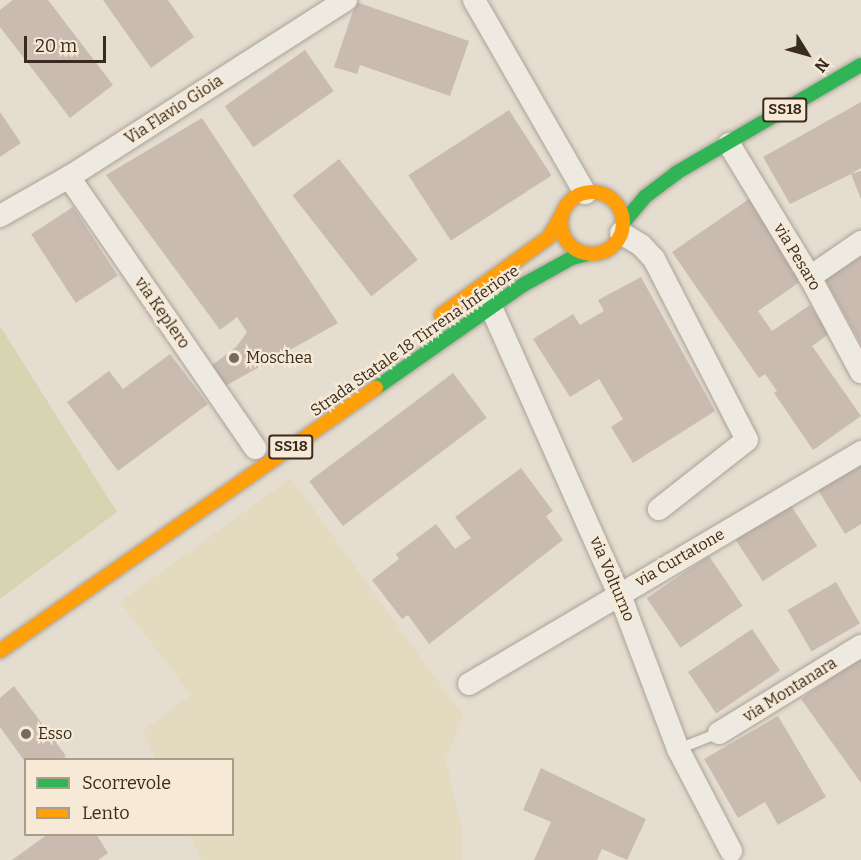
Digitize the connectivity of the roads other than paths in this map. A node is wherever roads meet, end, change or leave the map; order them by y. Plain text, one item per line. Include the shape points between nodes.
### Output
1 (346, 0) edge
2 (474, 0) edge
3 (861, 65) edge
4 (729, 144) junction
5 (708, 154) junction
6 (69, 177) junction
7 (593, 193) junction
8 (0, 216) edge
9 (561, 216) junction
10 (622, 228) junction
11 (861, 242) edge
12 (588, 254) junction
13 (810, 277) junction
14 (491, 308) junction
15 (430, 322) dead end
16 (861, 372) edge
17 (255, 448) dead end
18 (861, 452) edge
19 (659, 509) dead end
20 (619, 593) junction
21 (861, 646) edge
22 (0, 651) edge
23 (469, 684) dead end
24 (720, 733) joint
25 (678, 749) junction
26 (731, 851) dead end

1 - 6 street, Via Flavio Gioia
2 - 7 street
3 - 4 main road, Strada Statale 18 Tirrena Inferiore / SS18
4 - 5 main road, Strada Statale 18 Tirrena Inferiore / SS18
4 - 13 street, via Pesaro
5 - 7 main road, Strada Statale 18 Tirrena Inferiore / SS18 via 631,186
5 - 10 main road, Strada Statale 18 Tirrena Inferiore / SS18 via 659,185
6 - 8 street, Via Flavio Gioia
6 - 17 street, via Keplero
7 - 9 main road, Strada Statale 18 Tirrena Inferiore via 571,199
7 - 10 main road via 616,204
9 - 12 main road via 563,237 578,251
9 - 15 main road, Strada Statale 18 Tirrena Inferiore via 549,237
10 - 12 main road, Strada Statale 18 Tirrena Inferiore / SS18 via 609,249
10 - 19 street via 654,260 747,440
11 - 13 street
12 - 14 main road, Strada Statale 18 Tirrena Inferiore / SS18 via 551,268
13 - 16 street, via Pesaro
14 - 20 street, via Volturno
14 - 22 main road, Strada Statale 18 Tirrena Inferiore / SS18
18 - 20 street, via Curtatone
20 - 23 street, via Curtatone
20 - 25 street, via Volturno
21 - 24 street, via Montanara
24 - 25 lane
25 - 26 street, via Volturno

